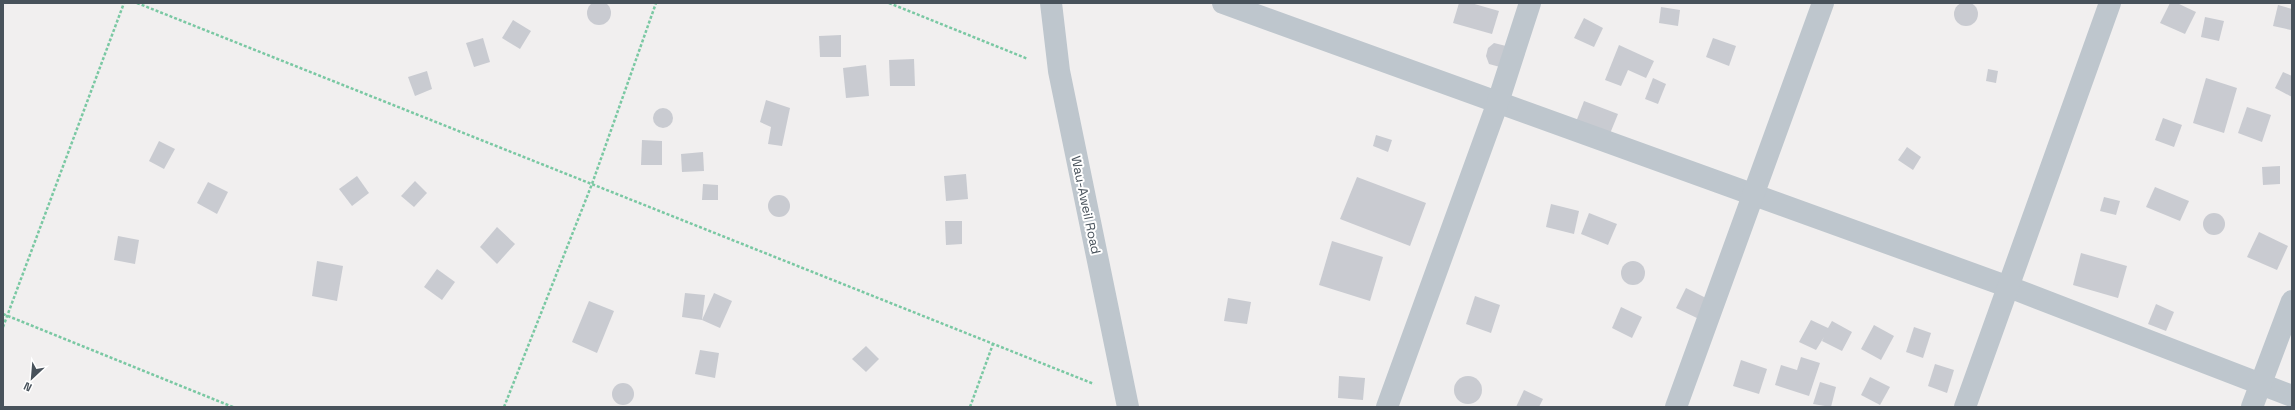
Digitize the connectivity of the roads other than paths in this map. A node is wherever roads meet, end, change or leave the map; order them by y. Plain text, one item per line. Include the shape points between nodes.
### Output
1 (1051, 3) edge
2 (1223, 3) edge
3 (1530, 3) edge
4 (1823, 3) edge
5 (2110, 3) edge
6 (1498, 102) junction
7 (1754, 195) junction
8 (2009, 287) junction
9 (2292, 301) edge
10 (2261, 383) junction
11 (2292, 396) edge
12 (1127, 402) edge
13 (1387, 407) edge
14 (1676, 407) edge
15 (1965, 407) edge
16 (2252, 407) edge

1 - 12 street, Wau-Aweil Road via 1058,71
2 - 6 street
3 - 6 street
4 - 7 street
5 - 8 street
6 - 7 street
6 - 13 street
7 - 8 street
7 - 14 street
8 - 10 street
8 - 15 street
9 - 10 street
10 - 11 street
10 - 16 street

